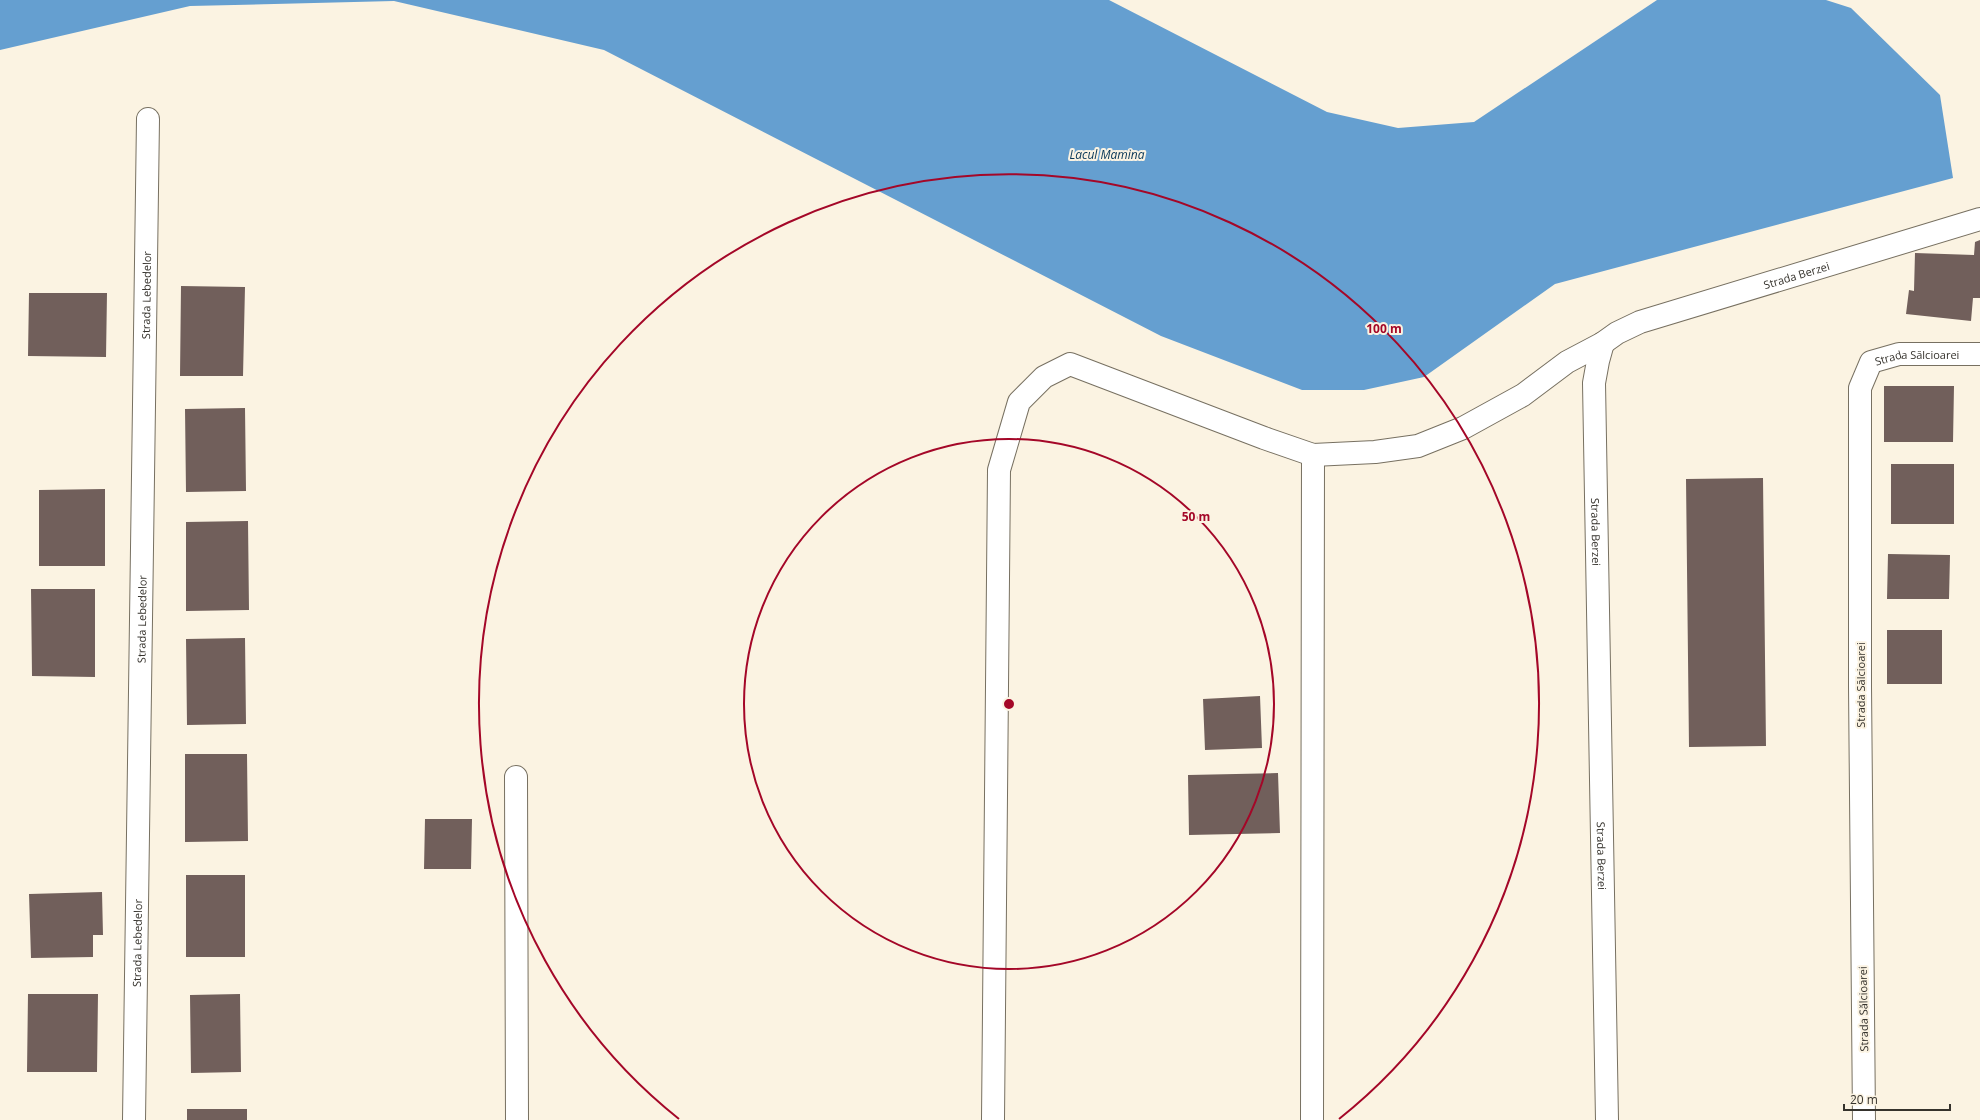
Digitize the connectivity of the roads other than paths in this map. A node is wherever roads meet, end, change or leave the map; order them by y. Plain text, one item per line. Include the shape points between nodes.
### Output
1 (148, 119) dead end
2 (1980, 219) edge
3 (1604, 344) junction
4 (1980, 354) edge
5 (1313, 455) junction
6 (516, 777) dead end
7 (134, 1120) edge
8 (517, 1120) edge
9 (993, 1120) edge
10 (1312, 1120) edge
11 (1607, 1120) edge
12 (1864, 1120) edge

1 - 7 street, Strada Lebedelor
2 - 3 street, Strada Berzei via 1640,322 1617,332
3 - 5 street via 1567,362 1523,396 1464,428 1418,446 1375,452
3 - 11 street, Strada Berzei via 1594,383
4 - 12 street, Strada Sălcioarei via 1899,354 1871,362 1860,388
5 - 9 street via 1070,364 1044,377 1019,402 1000,470
5 - 10 street
6 - 8 street

